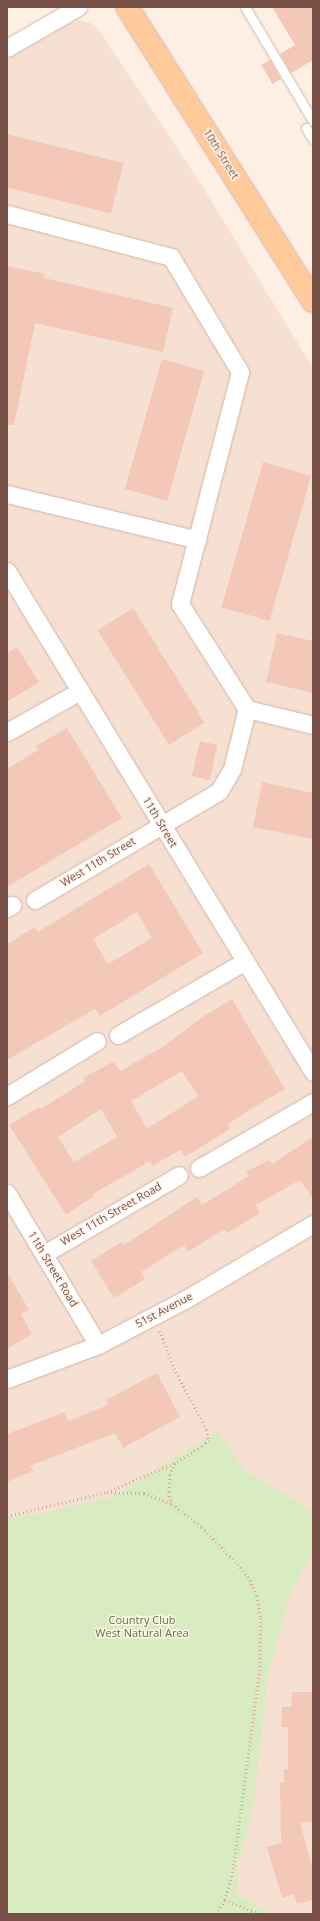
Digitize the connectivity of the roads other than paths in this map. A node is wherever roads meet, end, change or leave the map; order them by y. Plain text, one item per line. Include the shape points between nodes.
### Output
1 (78, 7) edge
2 (127, 7) edge
3 (245, 7) edge
4 (7, 48) edge
5 (310, 124) edge
6 (313, 139) edge
7 (7, 214) edge
8 (313, 301) edge
9 (7, 494) edge
10 (198, 540) junction
11 (7, 571) edge
12 (80, 691) junction
13 (247, 709) junction
14 (313, 725) edge
15 (7, 732) edge
16 (162, 825) junction
17 (35, 900) dead end
18 (245, 961) junction
19 (118, 1035) dead end
20 (97, 1041) dead end
21 (313, 1072) edge
22 (7, 1096) edge
23 (313, 1102) edge
24 (199, 1168) dead end
25 (179, 1175) dead end
26 (7, 1193) edge
27 (313, 1224) edge
28 (44, 1254) junction
29 (98, 1345) junction
30 (7, 1379) edge

1 - 4 street
2 - 8 main road, 10th Street
3 - 5 lane
5 - 6 lane
7 - 10 street via 171,257 240,372
9 - 10 street
10 - 13 street via 180,604
11 - 12 street, 11th Street
12 - 15 street
12 - 16 street, 11th Street
13 - 14 street
13 - 16 street, West 11th Street via 227,782 219,791
16 - 17 street, West 11th Street
16 - 18 street, 11th Street
18 - 19 street
18 - 21 street, 11th Street
20 - 22 street
23 - 24 street
25 - 28 street, West 11th Street Road
26 - 28 street, 11th Street Road
27 - 29 street, 51st Avenue
28 - 29 street, 11th Street Road
29 - 30 street, 51st Avenue

